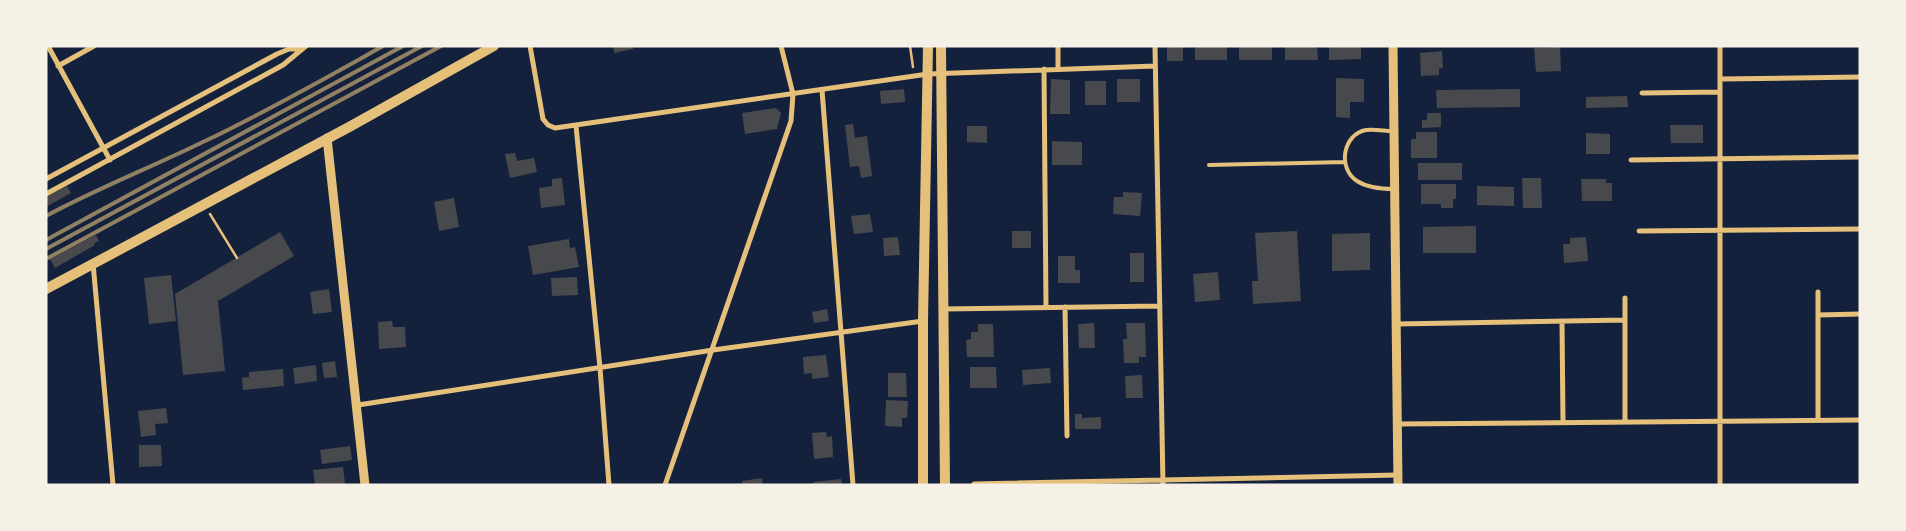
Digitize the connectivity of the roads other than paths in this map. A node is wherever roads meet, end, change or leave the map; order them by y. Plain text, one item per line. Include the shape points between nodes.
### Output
1 (48, 46) edge
2 (94, 46) edge
3 (494, 46) edge
4 (530, 46) edge
5 (781, 46) edge
6 (928, 46) edge
7 (1058, 46) edge
8 (1155, 46) edge
9 (1392, 46) edge
10 (1720, 46) edge
11 (304, 47) edge
12 (943, 49) edge
13 (58, 66) junction
14 (1155, 66) junction
15 (1058, 69) junction
16 (1044, 70) junction
17 (942, 73) junction
18 (928, 74) junction
19 (1860, 78) edge
20 (1720, 79) junction
21 (822, 90) junction
22 (1720, 92) junction
23 (1642, 93) dead end
24 (793, 94) junction
25 (576, 126) junction
26 (1394, 131) junction
27 (328, 138) junction
28 (103, 148) junction
29 (1860, 157) edge
30 (110, 160) junction
31 (1631, 160) dead end
32 (1721, 160) junction
33 (1345, 162) junction
34 (1209, 165) dead end
35 (46, 179) edge
36 (1394, 189) junction
37 (46, 194) edge
38 (1860, 229) edge
39 (1639, 231) dead end
40 (1721, 231) junction
41 (93, 263) junction
42 (46, 289) edge
43 (1818, 292) dead end
44 (1625, 298) dead end
45 (1160, 306) junction
46 (1065, 307) junction
47 (1046, 308) junction
48 (944, 309) junction
49 (1860, 314) edge
50 (1818, 315) junction
51 (1625, 320) junction
52 (923, 321) junction
53 (1562, 322) junction
54 (1396, 324) junction
55 (841, 332) junction
56 (713, 350) junction
57 (600, 368) junction
58 (358, 405) junction
59 (1818, 420) junction
60 (1860, 420) edge
61 (1720, 421) junction
62 (1626, 422) junction
63 (1564, 423) junction
64 (1397, 424) junction
65 (1067, 436) dead end
66 (1398, 475) junction
67 (1163, 482) edge
68 (974, 484) edge
69 (113, 485) edge
70 (366, 485) edge
71 (609, 485) edge
72 (665, 485) edge
73 (853, 485) edge
74 (924, 485) edge
75 (945, 485) edge
76 (1398, 485) edge
77 (1720, 485) edge

1 - 13 street
2 - 13 street
3 - 27 main road
4 - 25 street via 545,122 555,128
5 - 24 street
6 - 18 main road
7 - 15 street
8 - 14 street
9 - 26 street
10 - 20 street
11 - 28 street via 277,54
11 - 30 street via 283,65
12 - 17 main road
13 - 28 street
14 - 15 street
14 - 45 street
15 - 16 street
16 - 17 street
16 - 47 street
17 - 18 street
17 - 48 main road
18 - 21 street
18 - 52 main road
19 - 20 street
20 - 22 street
21 - 24 street
21 - 55 street
22 - 23 street
22 - 32 street
24 - 25 street
24 - 56 street via 791,121
25 - 57 street
26 - 33 lane via 1360,132 1346,148
26 - 36 street
27 - 41 main road
27 - 58 street
28 - 30 street
28 - 35 street
29 - 32 street
30 - 37 street
31 - 32 street
32 - 40 street
33 - 34 lane
33 - 36 lane via 1356,180 1370,186
36 - 54 street
38 - 40 street
39 - 40 street
40 - 61 street
41 - 42 main road
41 - 69 street
43 - 50 street
44 - 51 street
45 - 46 street
45 - 67 street
46 - 47 street
46 - 65 street
47 - 48 street
48 - 75 main road
49 - 50 street
50 - 59 street
51 - 53 street
51 - 62 street
52 - 55 street
52 - 74 main road
53 - 54 street
53 - 63 street
54 - 64 street
55 - 56 street
55 - 73 street
56 - 57 street
56 - 72 street
57 - 58 street
57 - 71 street
58 - 70 street
59 - 60 street
59 - 61 street
61 - 62 street
61 - 77 street
62 - 63 street
63 - 64 street
64 - 66 street
66 - 67 street
66 - 76 street
67 - 68 street

